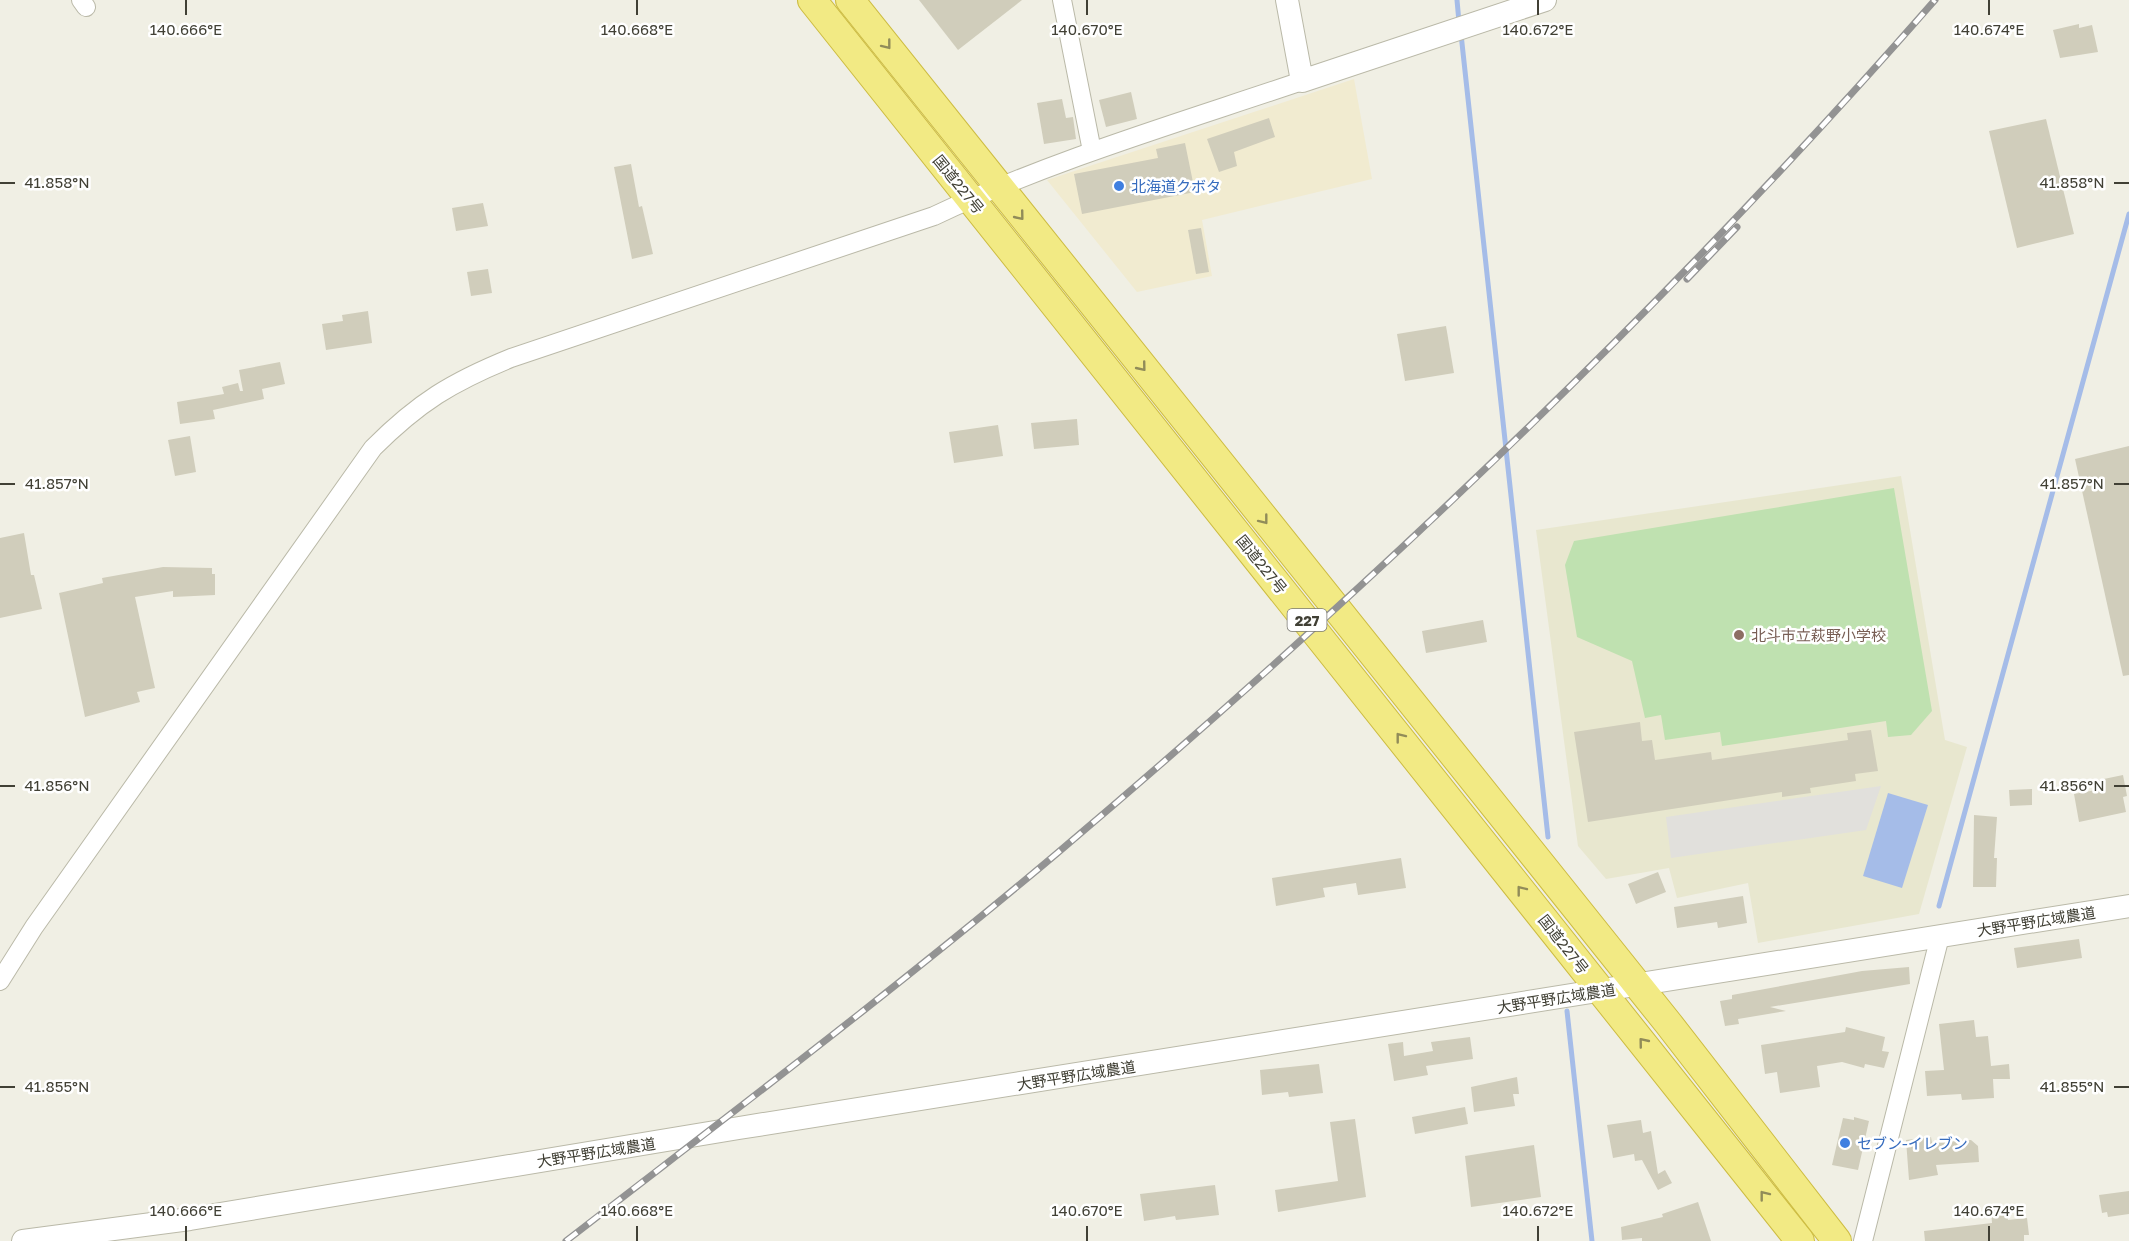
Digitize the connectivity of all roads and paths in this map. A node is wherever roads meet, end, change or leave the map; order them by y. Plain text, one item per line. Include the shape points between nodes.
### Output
1 (812, 0) edge
2 (850, 0) edge
3 (1062, 0) edge
4 (1287, 0) edge
5 (1545, 0) edge
6 (1302, 81) junction
7 (1092, 151) junction
8 (997, 187) junction
9 (971, 198) junction
10 (2129, 906) edge
11 (1940, 936) junction
12 (0, 981) edge
13 (1637, 985) junction
14 (1601, 991) junction
15 (23, 1241) edge
16 (1800, 1241) edge
17 (1837, 1241) edge
18 (1863, 1241) edge

1 - 9 highway, 国道227号 / 227
2 -> 8 highway, 国道227号 / 227
3 - 7 street
4 - 6 street
5 - 6 street
6 - 7 street
7 - 8 street
8 - 9 street
8 -> 13 highway, 国道227号 / 227
9 - 12 street via 934,216 511,358 454,383 420,405 366,458 34,927
14 -> 9 highway, 国道227号 / 227
10 - 11 street, 大野平野広域農道
11 - 13 street, 大野平野広域農道
11 - 18 street
13 - 14 street, 大野平野広域農道
13 - 17 highway, 国道227号 / 227
14 - 15 street, 大野平野広域農道 via 202,1217
16 -> 14 highway, 国道227号 / 227

